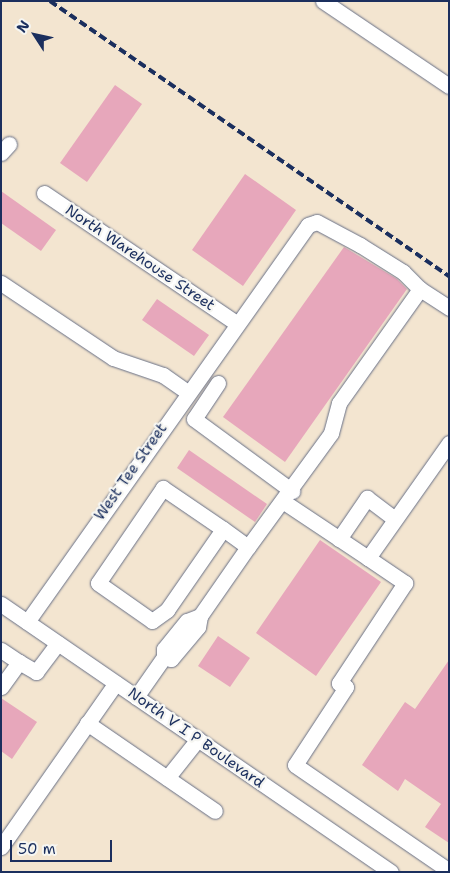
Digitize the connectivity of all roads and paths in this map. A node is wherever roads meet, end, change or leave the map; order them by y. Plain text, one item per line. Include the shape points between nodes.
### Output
1 (323, 1) edge
2 (449, 86) edge
3 (44, 192) dead end
4 (1, 283) edge
5 (420, 289) junction
6 (449, 308) edge
7 (236, 323) junction
8 (218, 383) dead end
9 (187, 392) junction
10 (449, 443) edge
11 (288, 496) junction
12 (394, 518) junction
13 (223, 529) junction
14 (338, 539) junction
15 (248, 547) junction
16 (368, 558) junction
17 (1, 604) edge
18 (27, 622) junction
19 (58, 643) junction
20 (1, 650) edge
21 (18, 662) junction
22 (116, 683) junction
23 (1, 687) edge
24 (136, 697) junction
25 (87, 723) junction
26 (198, 739) junction
27 (167, 778) junction
28 (215, 811) dead end
29 (1, 847) edge
30 (449, 870) edge
31 (391, 872) edge

1 - 2 street
3 - 7 street, North Warehouse Street
4 - 9 street via 113,358 163,375
5 - 6 street, West Tee Street
5 - 7 street, West Tee Street via 403,272 317,222 308,225
5 - 11 street via 340,403 331,433
7 - 9 street, West Tee Street
8 - 11 street via 194,419
9 - 18 street, West Tee Street
10 - 12 street
11 - 14 street
11 - 15 street
12 - 14 street via 367,498
12 - 16 street
13 - 13 street via 163,488 98,583 152,621 167,610
13 - 15 street
14 - 16 street
15 - 24 street via 200,616 198,627 171,659 164,657
16 - 30 street via 405,583 339,683 346,687 295,766
17 - 18 street, North V I P Boulevard
18 - 19 street, North V I P Boulevard
19 - 21 street via 36,672
19 - 22 street, North V I P Boulevard
20 - 21 street
21 - 23 street
22 - 24 street, North V I P Boulevard
22 - 25 street
24 - 26 street, North V I P Boulevard
25 - 27 street
25 - 29 street
26 - 27 street
26 - 31 street, North V I P Boulevard
27 - 28 street

